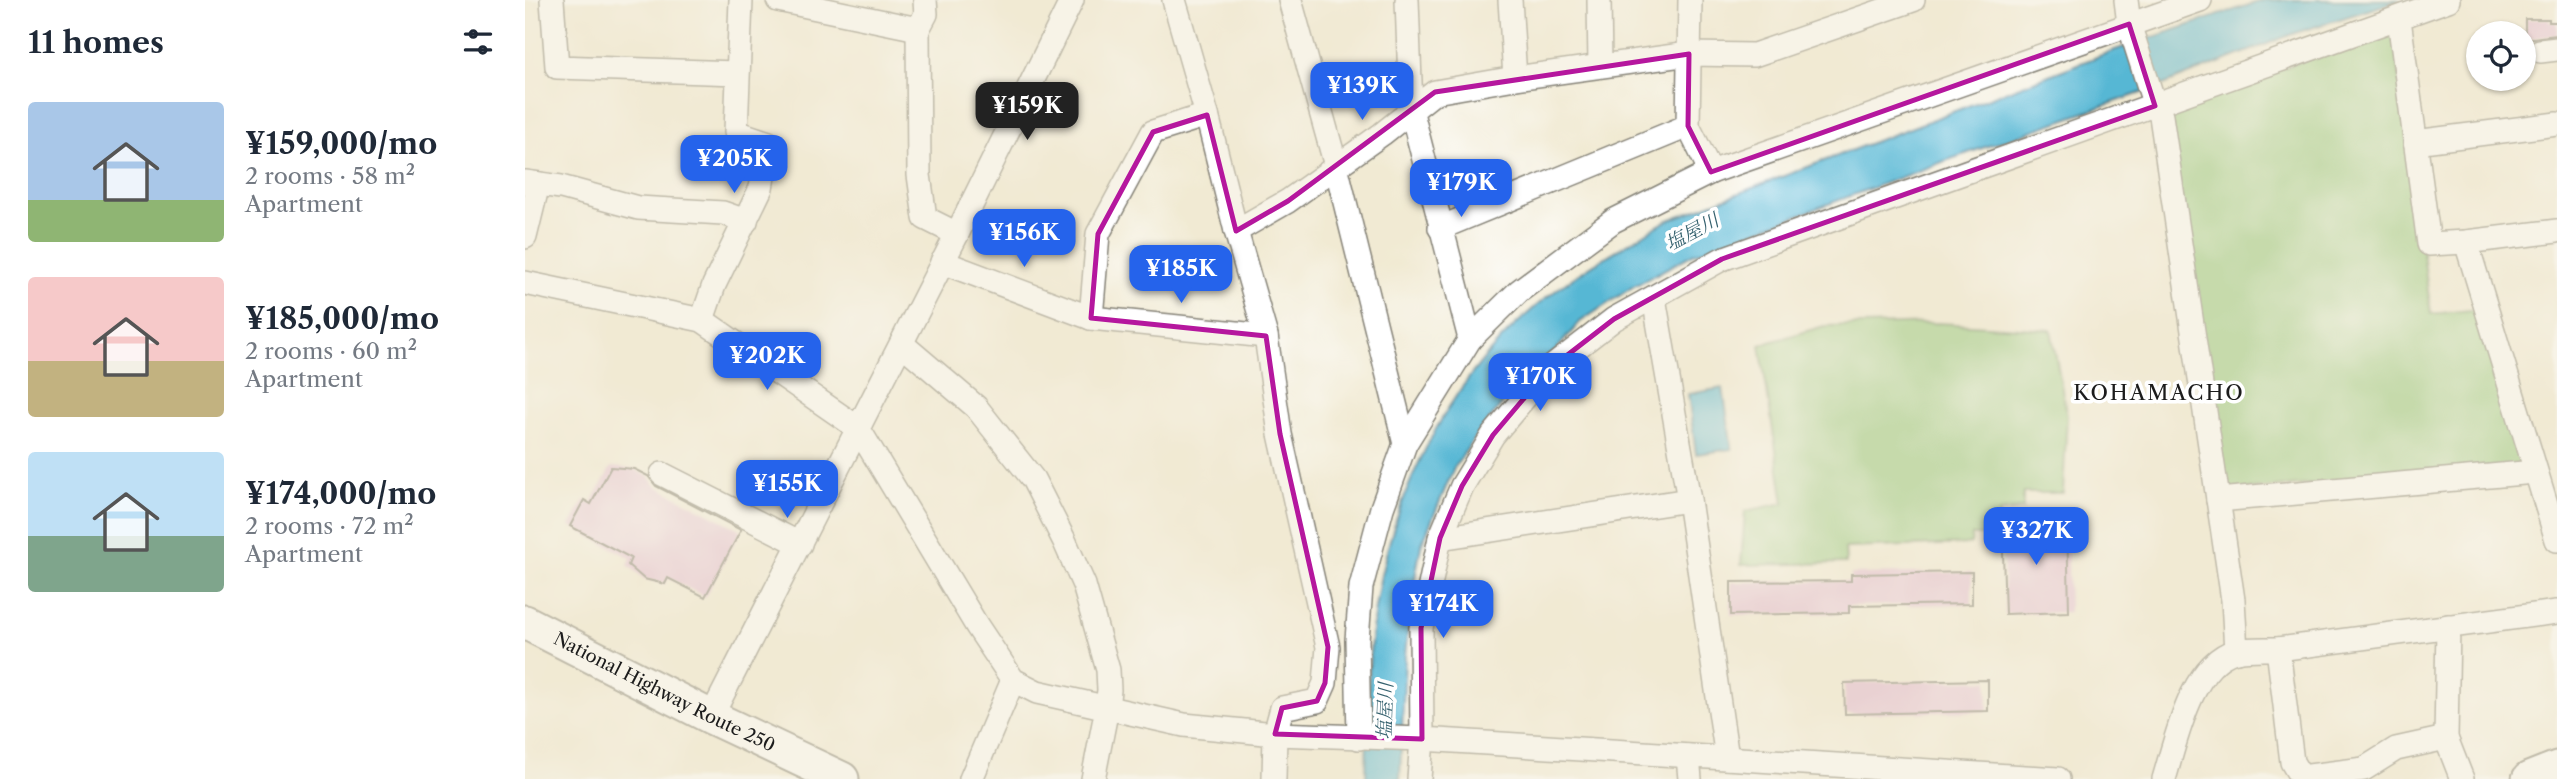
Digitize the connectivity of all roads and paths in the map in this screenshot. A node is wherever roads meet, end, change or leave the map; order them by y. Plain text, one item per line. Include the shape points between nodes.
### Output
1 (552, 0) edge
2 (741, 0) edge
3 (778, 0) edge
4 (925, 0) edge
5 (1072, 0) edge
6 (1174, 0) edge
7 (1290, 0) edge
8 (1407, 0) edge
9 (1510, 0) edge
10 (1599, 0) edge
11 (1690, 0) edge
12 (1913, 0) edge
13 (2126, 0) edge
14 (2200, 0) edge
15 (2448, 0) edge
16 (2399, 19) junction
17 (2129, 24) junction
18 (918, 29) junction
19 (1689, 54) junction
20 (1600, 66) junction
21 (737, 73) junction
22 (1515, 78) junction
23 (2155, 106) junction
24 (1411, 109) junction
25 (1206, 115) junction
26 (2557, 124) edge
27 (1688, 126) junction
28 (2415, 142) junction
29 (1336, 166) junction
30 (1711, 172) junction
31 (531, 183) edge
32 (746, 221) junction
33 (1440, 228) junction
34 (1236, 231) junction
35 (2557, 231) edge
36 (957, 234) junction
37 (525, 237) edge
38 (2466, 242) junction
39 (942, 262) junction
40 (525, 284) edge
41 (1654, 298) junction
42 (1091, 318) junction
43 (702, 320) junction
44 (1266, 336) junction
45 (1470, 340) junction
46 (902, 344) junction
47 (858, 428) junction
48 (1405, 444) junction
49 (2535, 472) junction
50 (662, 474) dead end
51 (1689, 500) junction
52 (2218, 500) junction
53 (1440, 538) junction
54 (2557, 540) edge
55 (800, 544) junction
56 (2557, 612) edge
57 (525, 622) edge
58 (2448, 626) junction
59 (2278, 649) junction
60 (2236, 651) junction
61 (1013, 680) junction
62 (1107, 708) junction
63 (711, 717) junction
64 (1275, 734) junction
65 (1359, 738) junction
66 (2447, 738) junction
67 (1422, 739) junction
68 (1688, 756) junction
69 (1727, 758) junction
70 (2557, 768) edge
71 (842, 779) edge
72 (971, 779) edge
73 (1093, 779) edge
74 (1274, 779) edge
75 (1419, 779) edge
76 (1690, 779) edge
77 (2056, 779) edge
78 (2164, 779) edge
79 (2462, 779) edge
80 (2529, 779) edge

1 - 21 street via 557,68
2 - 21 street
3 - 18 street
4 - 18 street via 926,14
5 - 36 street
6 - 25 street
7 - 29 street
8 - 24 street
9 - 22 street
10 - 20 street
11 - 19 street
12 - 19 street via 1754,55
13 - 17 street
14 - 17 street
15 - 16 street
16 - 23 street
16 - 28 street
17 - 23 street
17 - 30 street
18 - 36 street via 919,175 925,218
19 - 20 street
19 - 27 street
20 - 22 street
21 - 32 street via 736,132 769,143 761,188
22 - 24 street via 1435,92
23 - 41 street via 1723,259
23 - 52 street via 2161,116
24 - 29 street
24 - 33 street
25 - 34 street
25 - 42 street via 1153,132 1098,234
26 - 28 street
27 - 30 street
27 - 33 street
28 - 38 street via 2429,244
29 - 34 street
29 - 48 street
30 - 45 street via 1612,221 1519,291
31 - 32 street via 638,208 723,213
31 - 37 street
32 - 43 street
33 - 45 street
34 - 44 street
35 - 38 street
36 - 39 street
38 - 49 street
39 - 42 street
39 - 46 street
40 - 43 street
41 - 51 street
41 - 53 street via 1614,319 1548,370 1493,435 1462,486
42 - 44 street
43 - 47 street
44 - 64 street via 1280,434 1328,647 1325,683 1317,701 1282,708
45 - 48 street
46 - 47 street
46 - 62 street via 976,407 1033,479 1084,585 1108,670
47 - 55 street
47 - 61 street
48 - 65 street via 1361,587
49 - 52 street
49 - 54 street
50 - 55 street
51 - 53 street
51 - 69 street
52 - 60 street
53 - 67 street via 1421,628
55 - 63 street
56 - 58 street
57 - 63 highway, National Highway Route 250
58 - 59 street
58 - 66 street
59 - 60 street
59 - 66 street via 2291,762 2301,777 2364,769 2396,749
60 - 78 street via 2214,661 2186,707
61 - 62 street via 1037,692
61 - 72 street
62 - 64 street via 1185,725
62 - 73 street
63 - 71 highway, National Highway Route 250
64 - 65 street
64 - 74 street
65 - 67 street
66 - 79 street
67 - 68 street
67 - 75 street
68 - 69 street
68 - 76 street
69 - 77 street
70 - 80 highway

